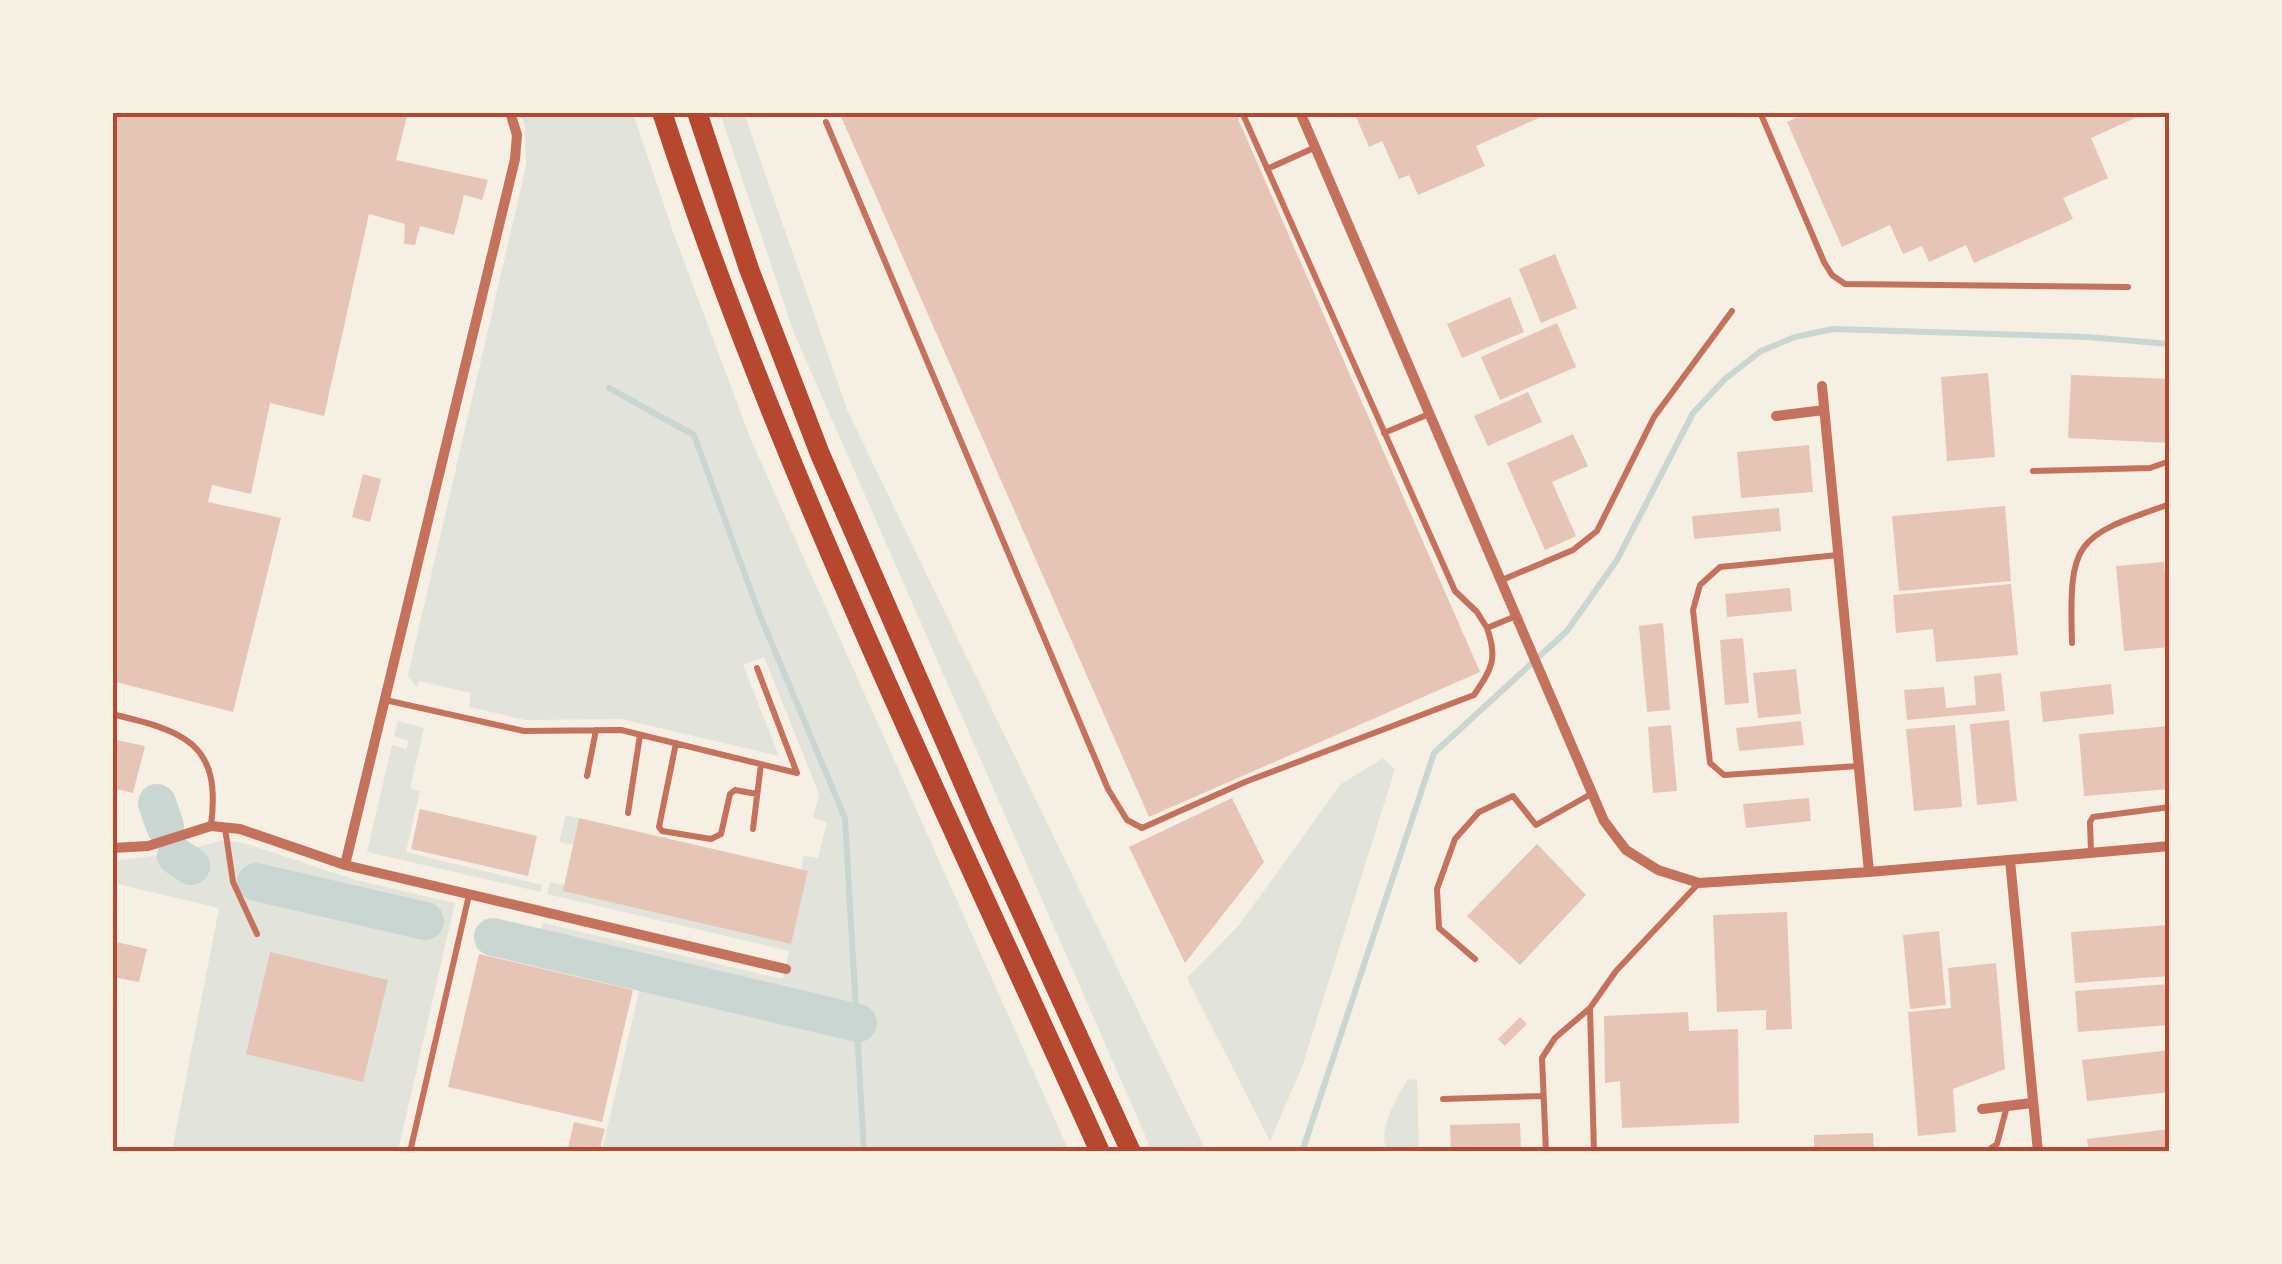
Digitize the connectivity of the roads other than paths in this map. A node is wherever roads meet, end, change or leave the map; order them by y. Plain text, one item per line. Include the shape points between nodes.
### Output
1 (510, 112) edge
2 (662, 112) edge
3 (697, 112) edge
4 (1242, 112) edge
5 (1300, 112) edge
6 (1760, 112) edge
7 (826, 122) dead end
8 (1316, 147) junction
9 (1267, 169) junction
10 (2128, 287) dead end
11 (1732, 310) dead end
12 (1822, 386) dead end
13 (1824, 410) junction
14 (1431, 413) junction
15 (1776, 416) dead end
16 (1384, 432) junction
17 (2170, 462) edge
18 (2032, 471) dead end
19 (2170, 504) edge
20 (1839, 555) junction
21 (1502, 580) junction
22 (1517, 616) junction
23 (1487, 628) junction
24 (2072, 643) dead end
25 (757, 668) dead end
26 (385, 700) junction
27 (112, 714) edge
28 (596, 730) junction
29 (640, 734) junction
30 (676, 744) junction
31 (761, 764) junction
32 (1859, 766) junction
33 (587, 776) dead end
34 (757, 794) junction
35 (1592, 794) junction
36 (2170, 807) edge
37 (628, 814) dead end
38 (211, 826) junction
39 (225, 828) junction
40 (753, 829) dead end
41 (2170, 846) edge
42 (112, 848) edge
43 (2091, 854) junction
44 (2010, 860) junction
45 (346, 866) junction
46 (1869, 872) junction
47 (1699, 883) junction
48 (470, 894) junction
49 (257, 934) dead end
50 (1475, 959) dead end
51 (786, 969) dead end
52 (1590, 1008) junction
53 (1543, 1096) junction
54 (1443, 1099) dead end
55 (2032, 1103) junction
56 (2008, 1105) junction
57 (1982, 1108) dead end
58 (410, 1152) edge
59 (1100, 1152) edge
60 (1131, 1152) edge
61 (1546, 1152) edge
62 (1594, 1152) edge
63 (1986, 1152) edge
64 (2038, 1152) edge

1 - 26 street via 515,159
2 - 59 highway via 810,510
3 - 60 highway via 820,454
4 - 9 lane
5 - 8 street
6 - 10 lane via 1824,262 1845,284
7 - 23 lane via 1108,789 1128,820 1142,828 1474,695 1495,652
8 - 9 lane
8 - 14 street
9 - 16 lane
11 - 21 lane via 1654,417 1596,531 1573,550
12 - 13 street
13 - 15 street
13 - 20 street
14 - 16 lane
14 - 21 street
16 - 23 lane via 1455,591
17 - 18 lane
19 - 24 lane via 2109,524 2086,543 2072,573
20 - 32 street
20 - 32 lane via 1720,567 1700,585 1693,610 1710,763 1724,775
21 - 22 street
22 - 23 lane
22 - 35 street
25 - 31 lane via 797,773
26 - 28 lane via 524,732
26 - 45 street
27 - 38 lane via 174,731 204,756 215,795
28 - 29 lane
28 - 33 lane
29 - 30 lane
29 - 37 lane
30 - 31 lane
30 - 34 lane via 662,831 712,840 720,834 730,794
31 - 34 lane
32 - 46 street
34 - 40 lane
35 - 47 street via 1626,850 1658,870
35 - 50 lane via 1536,824 1514,796 1479,812 1455,839 1437,889 1439,928
36 - 43 lane via 2093,817
38 - 39 street
38 - 42 street via 148,846
39 - 45 street
39 - 49 lane via 234,882
41 - 43 street
43 - 44 street
44 - 46 street
44 - 55 street
45 - 48 street
46 - 47 street
47 - 52 lane
48 - 51 street
48 - 58 lane
52 - 53 lane via 1542,1058
52 - 62 lane
53 - 54 lane
53 - 61 lane
55 - 56 street
55 - 64 street
56 - 57 street
56 - 63 lane via 1997,1144

